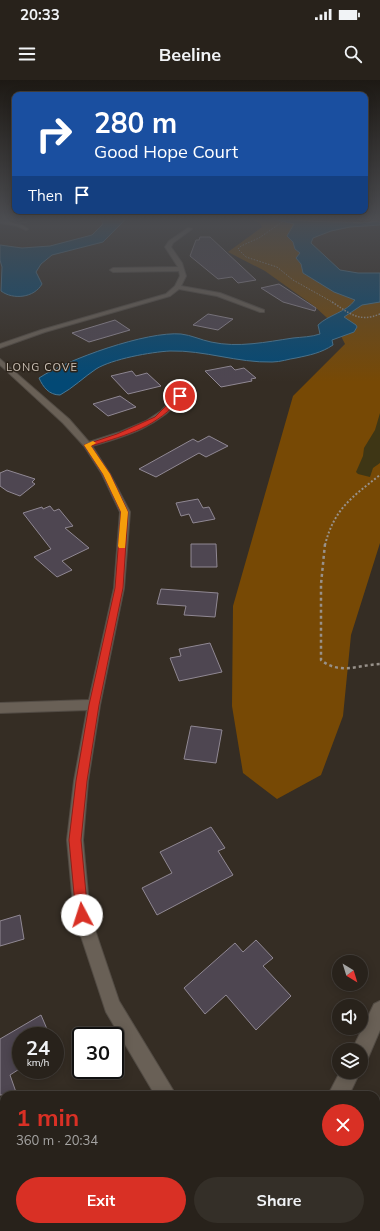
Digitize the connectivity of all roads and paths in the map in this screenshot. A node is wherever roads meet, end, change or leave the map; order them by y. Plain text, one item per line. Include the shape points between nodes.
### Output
1 (182, 274) edge
2 (285, 274) edge
3 (178, 287) junction
4 (262, 312) dead end
5 (380, 314) edge
6 (0, 346) edge
7 (0, 362) edge
8 (180, 396) dead end
9 (87, 445) junction
10 (380, 475) edge
11 (380, 664) edge
12 (94, 705) junction
13 (0, 708) edge
14 (380, 1010) edge
15 (365, 1043) edge
16 (347, 1079) edge
17 (164, 1091) edge
18 (340, 1091) edge

1 - 3 street
2 - 5 path via 355,317 365,319
3 - 4 street via 218,294
3 - 6 street via 168,295
7 - 9 street via 66,421
8 - 9 street via 157,418 119,435
9 - 12 street via 106,474 125,512 119,588
10 - 11 path via 351,499 331,524 324,550 320,588 321,660 336,669
12 - 13 street
12 - 17 street via 81,781 75,840 82,915 112,1006
14 - 15 street
16 - 18 street

